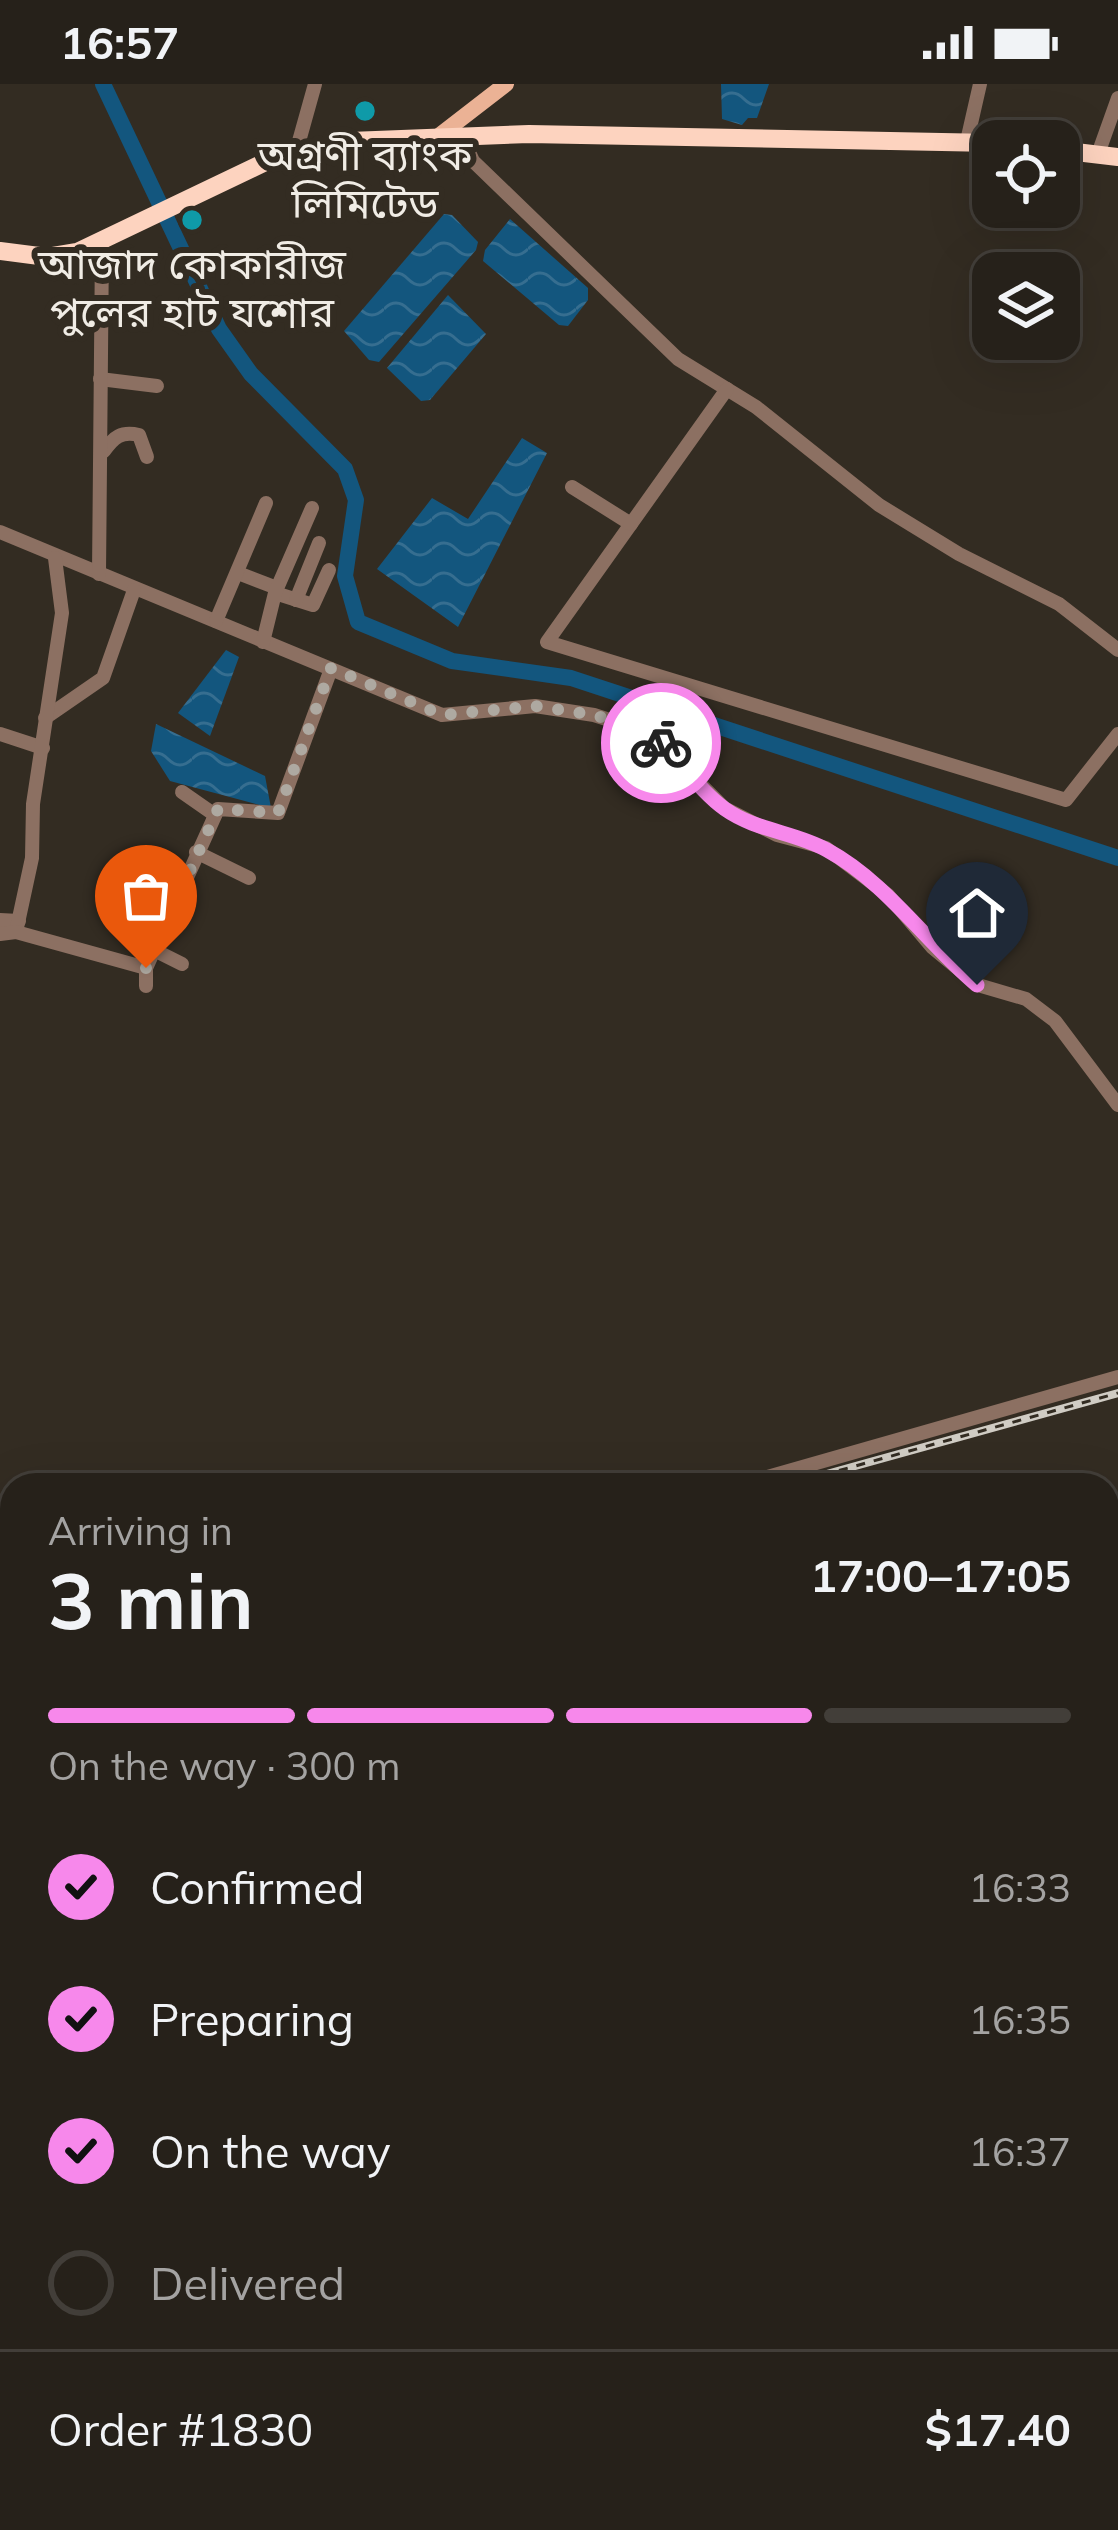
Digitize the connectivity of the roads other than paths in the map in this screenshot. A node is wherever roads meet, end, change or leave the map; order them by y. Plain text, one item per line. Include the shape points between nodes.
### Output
1 (315, 84) edge
2 (980, 84) edge
3 (502, 85) edge
4 (1118, 98) edge
5 (440, 135) junction
6 (461, 135) junction
7 (967, 141) junction
8 (972, 141) edge
9 (296, 152) junction
10 (1108, 156) edge
11 (102, 244) junction
12 (0, 251) edge
13 (100, 379) junction
14 (157, 386) dead end
15 (727, 389) junction
16 (104, 452) junction
17 (147, 457) dead end
18 (572, 487) dead end
19 (266, 503) dead end
20 (312, 508) dead end
21 (631, 524) junction
22 (0, 532) edge
23 (319, 543) dead end
24 (55, 558) junction
25 (329, 570) dead end
26 (238, 573) junction
27 (99, 574) junction
28 (134, 590) junction
29 (276, 590) junction
30 (296, 599) junction
31 (216, 621) junction
32 (263, 642) junction
33 (1118, 650) edge
34 (331, 668) junction
35 (45, 718) junction
36 (1118, 734) edge
37 (4, 735) edge
38 (43, 748) junction
39 (0, 755) edge
40 (182, 792) dead end
41 (215, 814) junction
42 (196, 852) junction
43 (250, 878) dead end
44 (0, 920) edge
45 (12, 930) edge
46 (154, 950) junction
47 (182, 964) dead end
48 (146, 968) junction
49 (146, 986) dead end
50 (1118, 1105) edge
51 (1118, 1376) edge
52 (781, 1473) edge

1 - 9 street
2 - 7 street
3 - 5 main road
4 - 10 street
5 - 6 highway
5 - 9 highway
6 - 7 highway
6 - 15 street via 473,161 595,285 678,359
7 - 8 highway
9 - 11 highway
11 - 12 highway via 61,257
11 - 13 street
13 - 14 street
13 - 16 street
15 - 21 street
15 - 33 street via 879,505 1059,604
16 - 17 street via 128,432 139,435
16 - 27 street
18 - 21 street
19 - 26 street
20 - 29 street
21 - 36 street via 547,642 1066,800
22 - 24 street
23 - 30 street
24 - 27 street
24 - 35 street via 62,613
25 - 30 street via 313,605
26 - 29 street
26 - 31 street
27 - 28 street
28 - 31 street
28 - 35 street via 103,677
29 - 30 street
29 - 32 street
31 - 32 street
32 - 34 street
34 - 41 street via 278,813
34 - 50 street via 442,715 535,706 650,733 724,808 826,848 888,895 977,985 1026,999 1055,1022
35 - 38 street
37 - 38 street
37 - 39 street
38 - 45 street via 32,858
40 - 41 street
41 - 42 street
42 - 43 street
42 - 46 street
44 - 45 street
45 - 48 street
46 - 47 street
46 - 48 street
48 - 49 street
51 - 52 street

